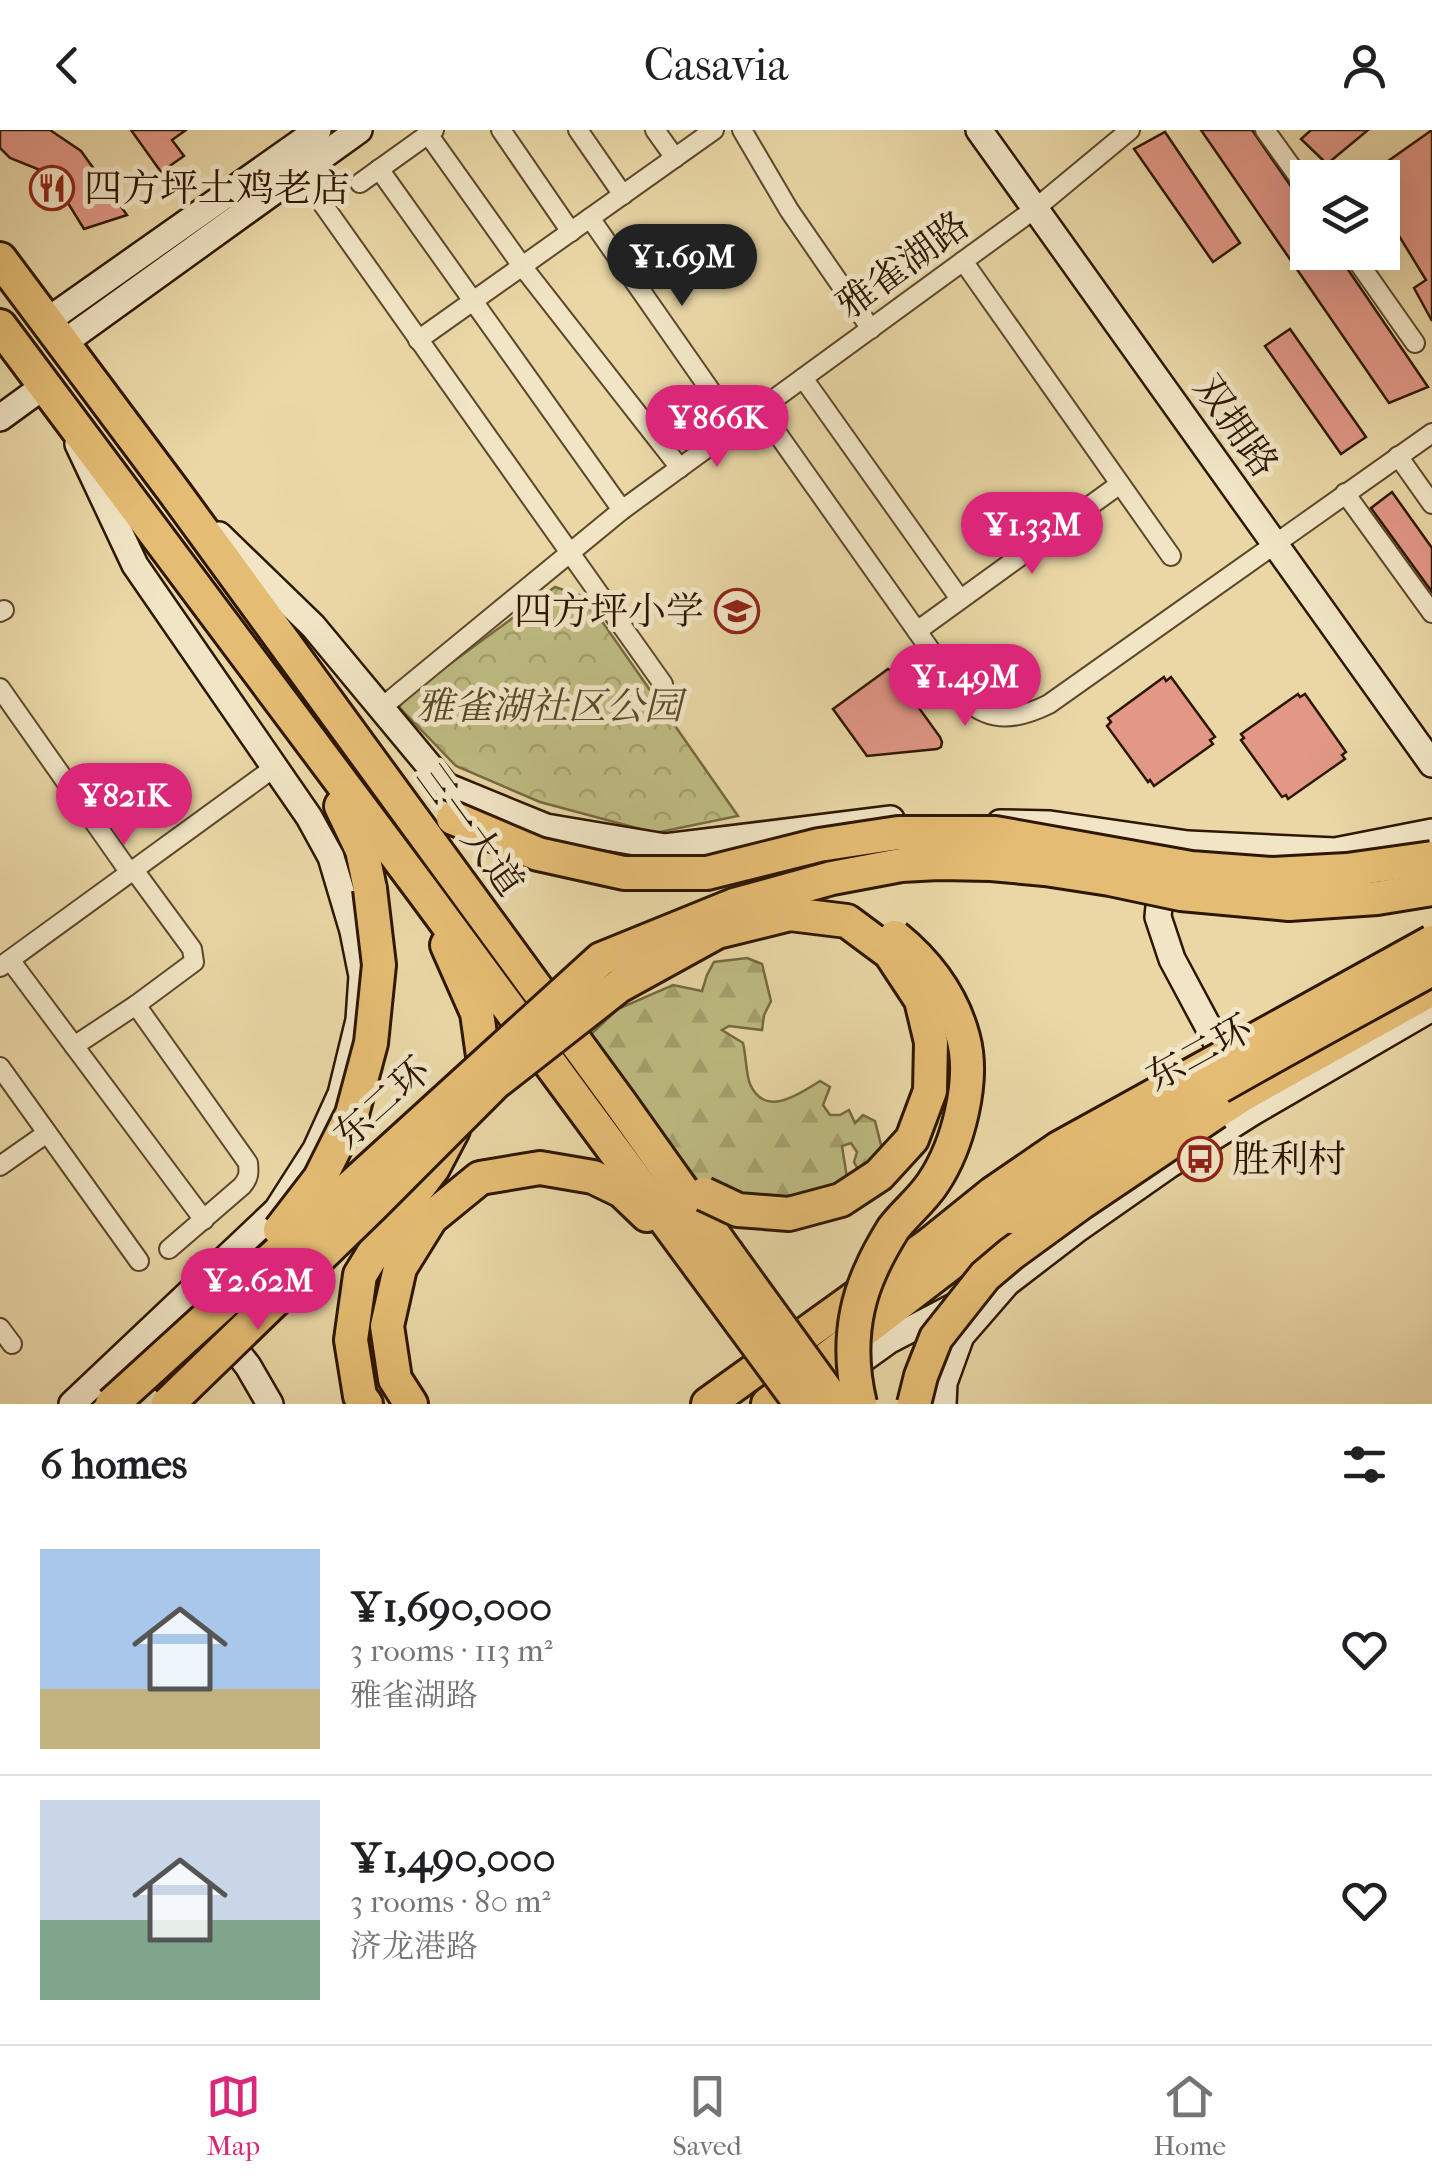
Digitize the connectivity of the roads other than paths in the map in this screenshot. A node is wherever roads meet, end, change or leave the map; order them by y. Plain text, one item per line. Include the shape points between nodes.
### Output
1 (318, 130) edge
2 (359, 130) edge
3 (501, 130) edge
4 (578, 130) edge
5 (656, 130) edge
6 (714, 130) edge
7 (742, 130) edge
8 (979, 130) edge
9 (1000, 130) edge
10 (1130, 130) edge
11 (1265, 130) edge
12 (431, 132) edge
13 (675, 158) junction
14 (1290, 165) edge
15 (379, 169) junction
16 (300, 172) junction
17 (360, 183) dead end
18 (623, 195) junction
19 (1042, 203) junction
20 (590, 218) junction
21 (570, 232) junction
22 (0, 259) edge
23 (964, 261) junction
24 (522, 266) junction
25 (1364, 270) edge
26 (472, 302) junction
27 (0, 326) edge
28 (871, 328) junction
29 (55, 332) junction
30 (418, 340) junction
31 (1415, 342) dead end
32 (802, 378) junction
33 (41, 382) junction
34 (0, 405) edge
35 (760, 410) junction
36 (0, 418) edge
37 (72, 424) junction
38 (736, 427) junction
39 (1432, 433) edge
40 (1398, 456) junction
41 (680, 468) junction
42 (1120, 484) junction
43 (175, 493) junction
44 (1345, 493) junction
45 (1432, 504) edge
46 (622, 510) junction
47 (1282, 540) junction
48 (570, 552) junction
49 (1170, 556) dead end
50 (960, 599) junction
51 (1432, 613) edge
52 (917, 630) junction
53 (306, 674) junction
54 (663, 684) dead end
55 (0, 688) edge
56 (381, 708) junction
57 (293, 719) junction
58 (1432, 736) edge
59 (1432, 764) edge
60 (275, 767) junction
61 (1432, 832) edge
62 (1165, 840) junction
63 (1432, 858) edge
64 (132, 871) junction
65 (1432, 888) edge
66 (422, 890) junction
67 (734, 905) junction
68 (1432, 942) edge
69 (5, 963) edge
70 (1432, 969) edge
71 (1432, 988) edge
72 (136, 1005) junction
73 (1432, 1008) edge
74 (74, 1046) junction
75 (0, 1067) edge
76 (621, 1104) junction
77 (1238, 1106) junction
78 (47, 1133) junction
79 (0, 1166) edge
80 (1001, 1205) junction
81 (204, 1220) junction
82 (169, 1248) dead end
83 (713, 1260) junction
84 (139, 1261) dead end
85 (1008, 1283) junction
86 (191, 1293) junction
87 (0, 1328) edge
88 (12, 1344) dead end
89 (72, 1404) edge
90 (87, 1404) edge
91 (112, 1404) edge
92 (168, 1404) edge
93 (270, 1404) edge
94 (366, 1404) edge
95 (412, 1404) edge
96 (708, 1404) edge
97 (768, 1404) edge
98 (801, 1404) edge
99 (836, 1404) edge
100 (860, 1404) edge
101 (914, 1404) edge
102 (943, 1404) edge

1 - 29 street
2 - 16 street
3 - 21 street
4 - 18 street
5 - 13 street
6 - 13 street
7 - 28 street
8 - 19 street, 双拥路
9 - 19 street, 双拥路
10 - 19 street, 雅雀湖路
11 - 14 street
12 - 15 street
12 - 24 street
13 - 18 street
15 - 17 street
15 - 26 street
16 - 29 street
16 - 30 street
18 - 20 street
19 - 23 street, 雅雀湖路
19 - 47 street, 双拥路
20 - 21 street
20 - 38 street
21 - 24 street
22 - 29 highway, 三一大道
23 - 28 street, 雅雀湖路
23 - 42 street
24 - 26 street
24 - 41 street
25 - 31 street
26 - 30 street
26 - 46 street
27 - 33 highway, 三一大道
28 - 32 street, 雅雀湖路
29 - 43 highway, 三一大道
30 - 48 street
32 - 35 street, 雅雀湖路
32 - 50 street
33 - 34 street
33 - 36 street
33 - 37 highway, 三一大道
35 - 38 street, 雅雀湖路
35 - 52 street
37 - 57 highway, 三一大道
37 - 60 street via 135,565
38 - 41 street, 雅雀湖路
39 - 40 street
40 - 44 street
40 - 45 street
41 - 46 street, 雅雀湖路
42 - 49 street
42 - 50 street
43 - 53 highway, 三一大道
43 - 56 street via 313,626
44 - 47 street
44 - 51 street
46 - 48 street, 雅雀湖路
47 - 52 street via 1030,714 1010,718 974,707
47 - 58 street, 双拥路
47 - 59 street, 双拥路
48 - 54 street
48 - 56 street, 雅雀湖路
50 - 52 street
53 - 63 highway, bridge via 406,802 538,854 624,872 706,873 898,833 994,832 1191,868 1273,874
53 - 76 highway, 三一大道
55 - 64 street
56 - 62 street via 446,786 546,827 664,847 884,819 1050,824
57 - 66 highway, 三一大道
57 - 90 highway, bridge via 362,850 370,889 379,966 371,1043 352,1114 320,1178 279,1232
60 - 64 street
60 - 86 street via 331,857 362,976 358,1020 341,1094 316,1150 277,1210
61 - 62 street via 1334,851
62 - 77 street via 1158,917
64 - 69 street
64 - 72 street via 194,956
65 - 67 highway, bridge via 1289,904 1180,894 1044,869 939,863 832,878
66 - 83 highway, 三一大道
66 - 94 highway via 477,1013 485,1070 433,1168 360,1274 351,1340
67 - 91 highway, 东二环, bridge via 601,958
67 - 100 highway, bridge via 814,901 886,930 934,975 963,1037 959,1131 933,1183 894,1229 859,1304 852,1359
68 - 80 highway, bridge via 1059,1148
69 - 74 street
70 - 80 highway, 东二环, bridge via 1078,1169
71 - 77 highway
72 - 74 street
72 - 81 street via 248,1163 248,1179
73 - 77 street
74 - 81 street
75 - 78 street
76 - 83 highway, 三一大道
76 - 92 highway, bridge via 704,1194 738,1210 790,1214 841,1200 879,1175 912,1138 930,1091 921,1000 890,953 848,921 790,914 718,932 618,986 495,1083
77 - 85 street
77 - 101 highway, bridge via 1081,1203 984,1276 936,1338
78 - 79 street
78 - 84 street
80 - 96 highway via 930,1244
80 - 97 highway
81 - 82 street
83 - 95 highway via 622,1191 592,1177 540,1168 480,1178 431,1218 400,1268 387,1326 395,1379
83 - 98 highway, 三一大道, bridge
83 - 99 highway, 三一大道, bridge
85 - 98 street via 888,1341
85 - 102 street via 962,1336
86 - 89 street
86 - 93 street
87 - 88 street

